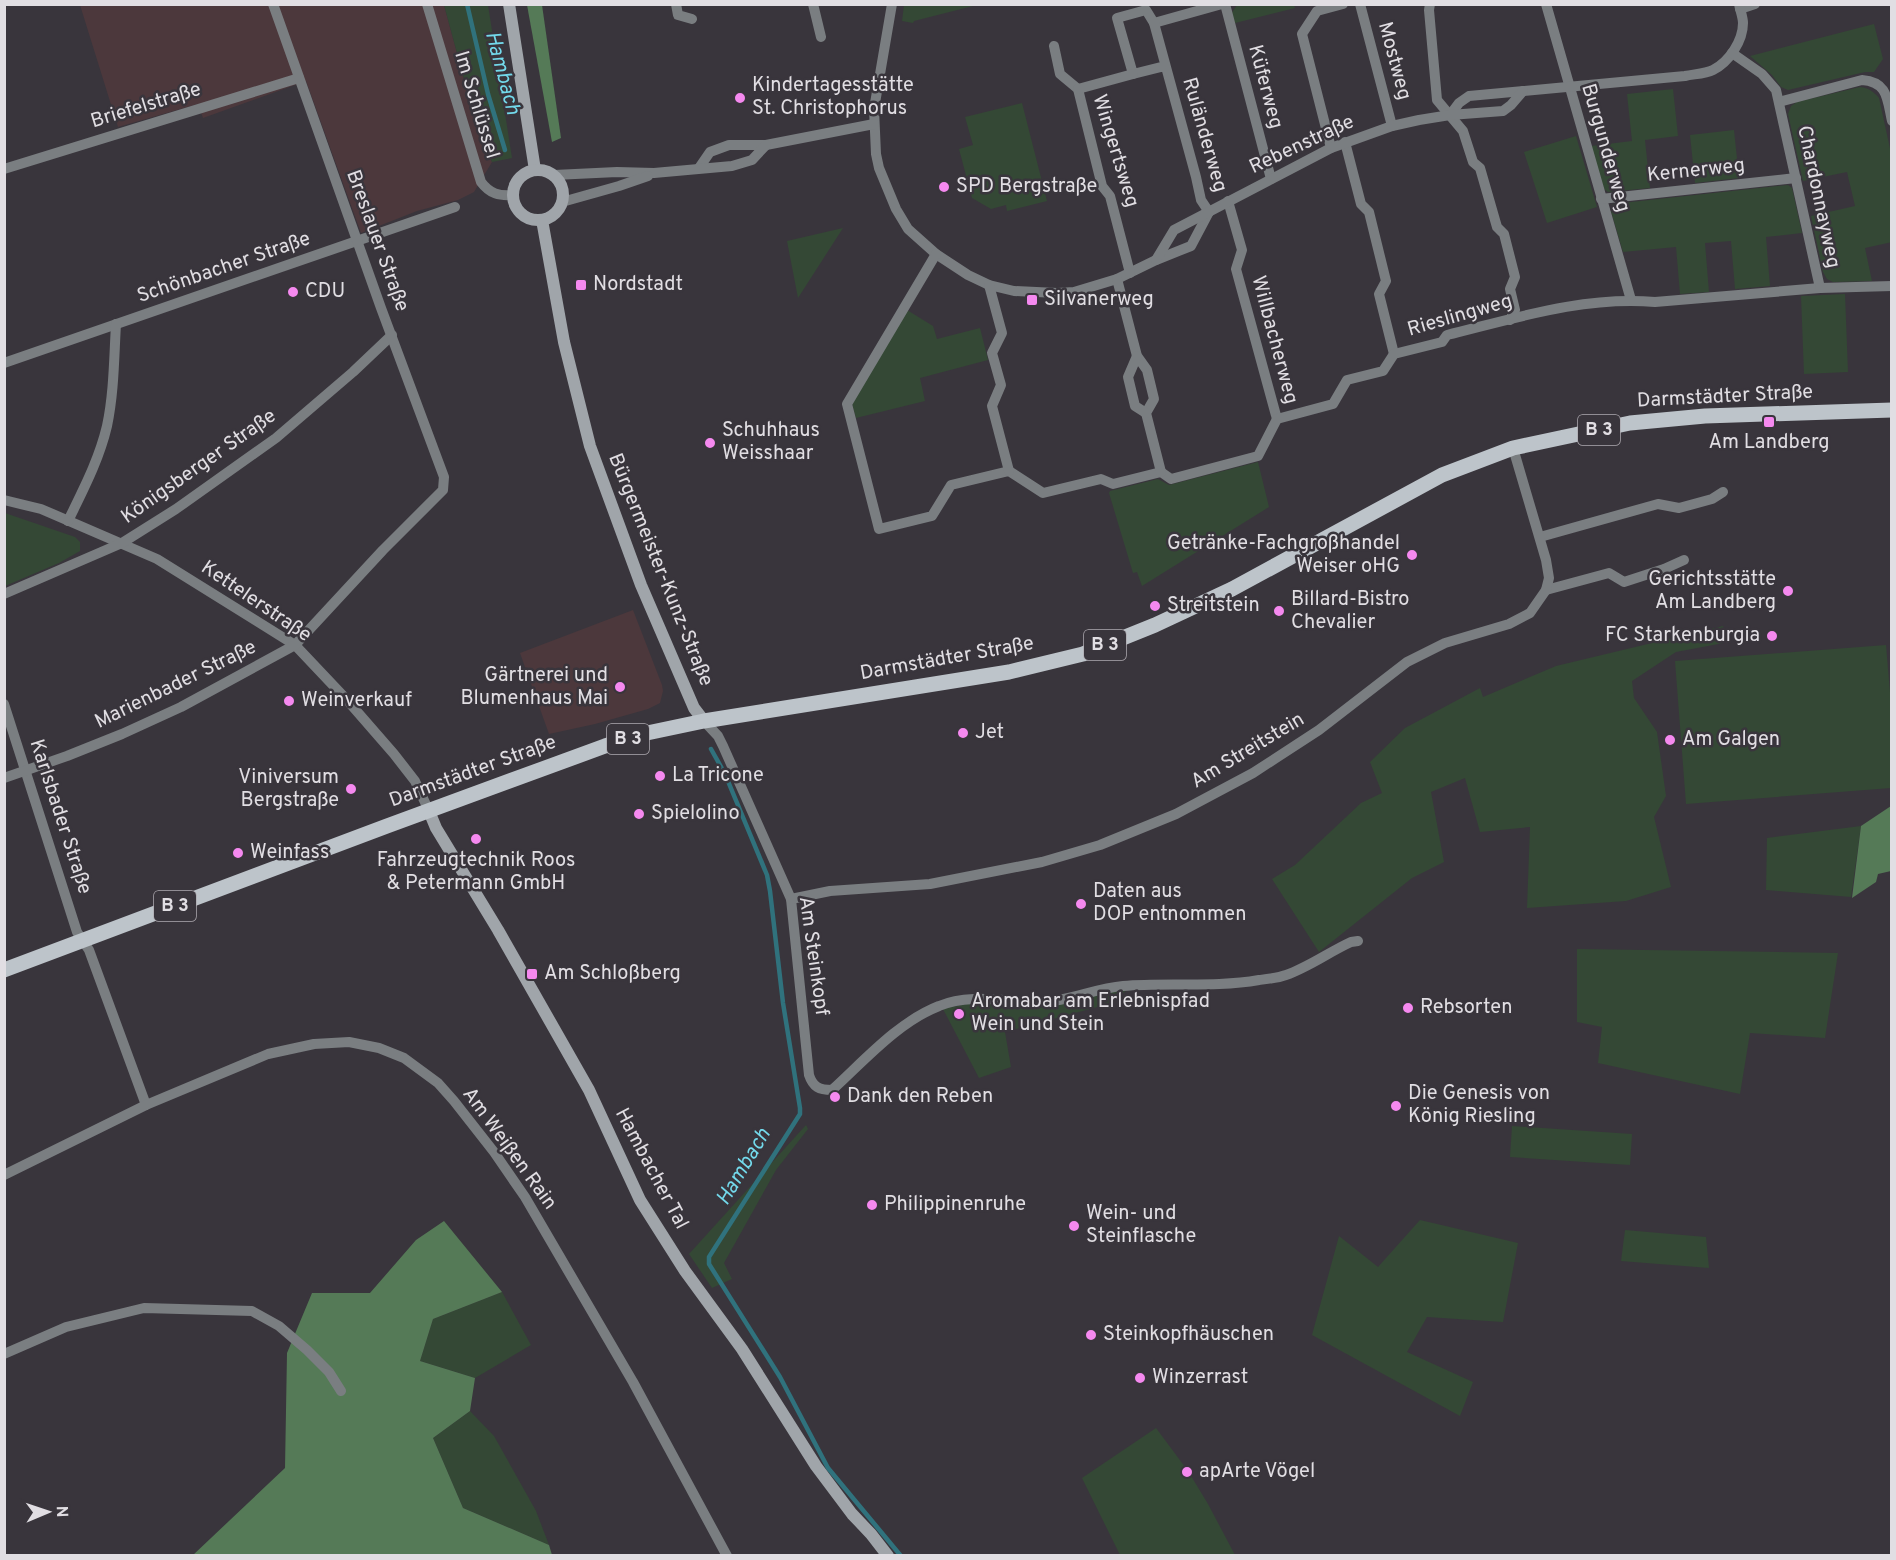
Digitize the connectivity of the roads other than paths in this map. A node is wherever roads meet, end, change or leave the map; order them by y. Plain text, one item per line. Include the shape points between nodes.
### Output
1 (273, 4) edge
2 (427, 4) edge
3 (508, 4) edge
4 (676, 4) edge
5 (813, 4) edge
6 (1223, 4) edge
7 (1343, 4) edge
8 (1360, 4) edge
9 (1430, 4) edge
10 (1546, 4) edge
11 (1755, 4) edge
12 (892, 5) edge
13 (1739, 7) edge
14 (1316, 8) edge
15 (692, 18) dead end
16 (1154, 22) junction
17 (821, 37) dead end
18 (1054, 46) dead end
19 (1732, 53) junction
20 (1165, 66) junction
21 (1133, 74) junction
22 (299, 78) junction
23 (1569, 86) junction
24 (1077, 89) junction
25 (1523, 91) junction
26 (1779, 102) junction
27 (1450, 115) junction
28 (1892, 121) edge
29 (874, 124) junction
30 (1392, 126) junction
31 (1345, 142) junction
32 (766, 145) junction
33 (1331, 148) junction
34 (4, 168) edge
35 (699, 168) junction
36 (535, 170) junction
37 (654, 173) junction
38 (554, 175) junction
39 (1796, 178) junction
40 (1271, 179) junction
41 (513, 195) junction
42 (1601, 199) junction
43 (1227, 201) junction
44 (562, 202) junction
45 (455, 207) dead end
46 (1209, 212) junction
47 (542, 220) junction
48 (358, 242) junction
49 (936, 254) junction
50 (1156, 260) junction
51 (1130, 273) junction
52 (1117, 279) junction
53 (989, 285) junction
54 (1892, 286) edge
55 (1820, 288) junction
56 (1631, 300) junction
57 (1510, 320) junction
58 (116, 324) junction
59 (392, 335) junction
60 (1394, 354) junction
61 (1137, 356) junction
62 (4, 363) edge
63 (1892, 410) edge
64 (1146, 413) junction
65 (1277, 419) junction
66 (1513, 448) junction
67 (1009, 471) junction
68 (1161, 472) junction
69 (443, 490) joint
70 (1723, 492) dead end
71 (4, 500) edge
72 (68, 521) junction
73 (1540, 537) junction
74 (122, 543) junction
75 (1684, 560) dead end
76 (1546, 590) junction
77 (4, 594) edge
78 (295, 645) junction
79 (4, 704) edge
80 (704, 721) junction
81 (26, 771) junction
82 (4, 778) edge
83 (429, 811) junction
84 (791, 899) junction
85 (83, 941) junction
86 (1358, 941) dead end
87 (4, 970) edge
88 (146, 1105) junction
89 (4, 1175) edge
90 (4, 1354) edge
91 (341, 1391) dead end
92 (727, 1556) edge
93 (888, 1556) edge

1 - 22 street, Breslauer Straße
2 - 41 street, Im Schlüssel via 481,182 493,193
3 - 36 street
4 - 15 street via 678,15
5 - 17 street
6 - 16 street
6 - 40 street, Küferweg
7 - 14 street
8 - 30 street, Mostweg
9 - 27 street via 1437,100
10 - 23 street, Burgunderweg
11 - 13 street
12 - 29 street
13 - 19 street via 1743,24
14 - 33 street via 1302,34
16 - 20 street, Ruländerweg
16 - 21 street via 1146,10 1117,18
18 - 24 street, Wingertsweg via 1060,74
19 - 23 street via 1722,64 1700,74
19 - 26 street, Chardonnayweg via 1769,81
20 - 21 street, Ruländerweg
20 - 46 street, Ruländerweg via 1201,200
21 - 24 street, Ruländerweg
22 - 34 street, Briefelstraße
22 - 48 street, Breslauer Straße
23 - 25 street
23 - 42 street, Burgunderweg
24 - 51 street, Wingertsweg
25 - 27 street via 1469,96
25 - 27 street, Rebenstraße via 1503,111
26 - 28 street via 1868,80 1881,87
26 - 39 street, Chardonnayweg
27 - 30 street, Rebenstraße
27 - 57 street via 1463,131 1473,162 1480,168 1497,227 1504,234 1515,277 1510,288 1515,310
29 - 32 street
29 - 49 street via 876,154 896,209 908,230
30 - 31 street, Rebenstraße
31 - 33 street, Rebenstraße
31 - 60 street via 1361,204 1369,212 1386,281 1379,294
32 - 35 street via 746,162
32 - 35 street via 717,148
33 - 40 street, Rebenstraße
35 - 37 street
36 - 38 street
36 - 41 street via 521,176
37 - 38 street
37 - 44 street
38 - 44 street via 562,187
39 - 42 street, Kernerweg
39 - 55 street, Chardonnayweg
40 - 43 street, Rebenstraße
41 - 47 street via 514,204 525,217
42 - 56 street, Burgunderweg
43 - 46 street, Rebenstraße
43 - 65 street, Willbacherweg via 1242,250 1236,269
44 - 47 street via 555,214
45 - 48 street, Schönbacher Straße
46 - 50 street, Rebenstraße via 1174,230
46 - 50 street via 1191,246
47 - 80 street, Bürgermeister-Kunz-Straße via 564,342 590,446 640,585 694,708
48 - 58 street, Schönbacher Straße
48 - 59 street, Breslauer Straße
49 - 53 street
49 - 67 street via 847,404 879,529 932,516 951,485
50 - 51 street
51 - 52 street
52 - 53 street via 1057,293 1014,291
52 - 61 street
53 - 67 street via 1002,333 992,353 1001,385 992,406
54 - 55 street
55 - 56 street, Chardonnayweg via 1655,302
56 - 57 street, Rieslingweg via 1574,304
57 - 60 street, Rieslingweg via 1447,334 1442,342
58 - 62 street, Schönbacher Straße
58 - 72 street via 106,427 90,477
59 - 69 street, Breslauer Straße via 444,477
59 - 74 street, Königsberger Straße via 276,438
60 - 65 street, Rieslingweg via 1383,371 1347,380 1333,404
61 - 64 street via 1147,370 1154,399
61 - 64 street via 1128,377 1135,406
63 - 66 main road, Darmstädter Straße / B 3 via 1734,414 1630,423
64 - 68 street
65 - 68 street via 1258,456 1171,478
66 - 73 street
66 - 80 main road, Darmstädter Straße / B 3 via 1442,475 1232,589 1083,654 1000,673
67 - 68 street via 1043,493 1101,479 1113,484
69 - 78 street, Marienbader Straße
70 - 73 street via 1679,508 1658,504
71 - 72 street, Kettelerstraße
72 - 74 street, Kettelerstraße
73 - 76 street via 1549,578
74 - 77 street, Königsberger Straße
74 - 78 street, Kettelerstraße via 157,559
75 - 76 street via 1624,582 1609,573
76 - 84 street, Am Streitstein via 1530,613 1509,624 1445,643 1407,662 1310,736 1253,773 1176,814 1100,845 1042,862 930,884 830,891
78 - 81 street, Marienbader Straße via 171,711
78 - 83 street, Kettelerstraße via 394,754 415,781
79 - 81 street, Karlsbader Straße
80 - 83 main road, Darmstädter Straße / B 3 via 604,746
80 - 84 street, Am Steinkopf via 723,746
81 - 82 street, Marienbader Straße
81 - 85 street, Karlsbader Straße
83 - 85 main road, Darmstädter Straße / B 3
83 - 93 street, Hambacher Tal via 589,1090 645,1209 742,1349 816,1466
84 - 86 street, Am Steinkopf via 808,1075 820,1090 832,1090 907,1023 942,1004 984,999 1040,1002 1120,986 1257,981 1284,976
85 - 87 main road, Darmstädter Straße / B 3
85 - 88 street, Karlsbader Straße
88 - 89 street, Am Weißen Rain
88 - 92 street, Am Weißen Rain via 268,1054 314,1044 365,1044 392,1053 438,1083 525,1197 633,1382
90 - 91 street via 66,1327 144,1308 252,1311 279,1326 307,1350

